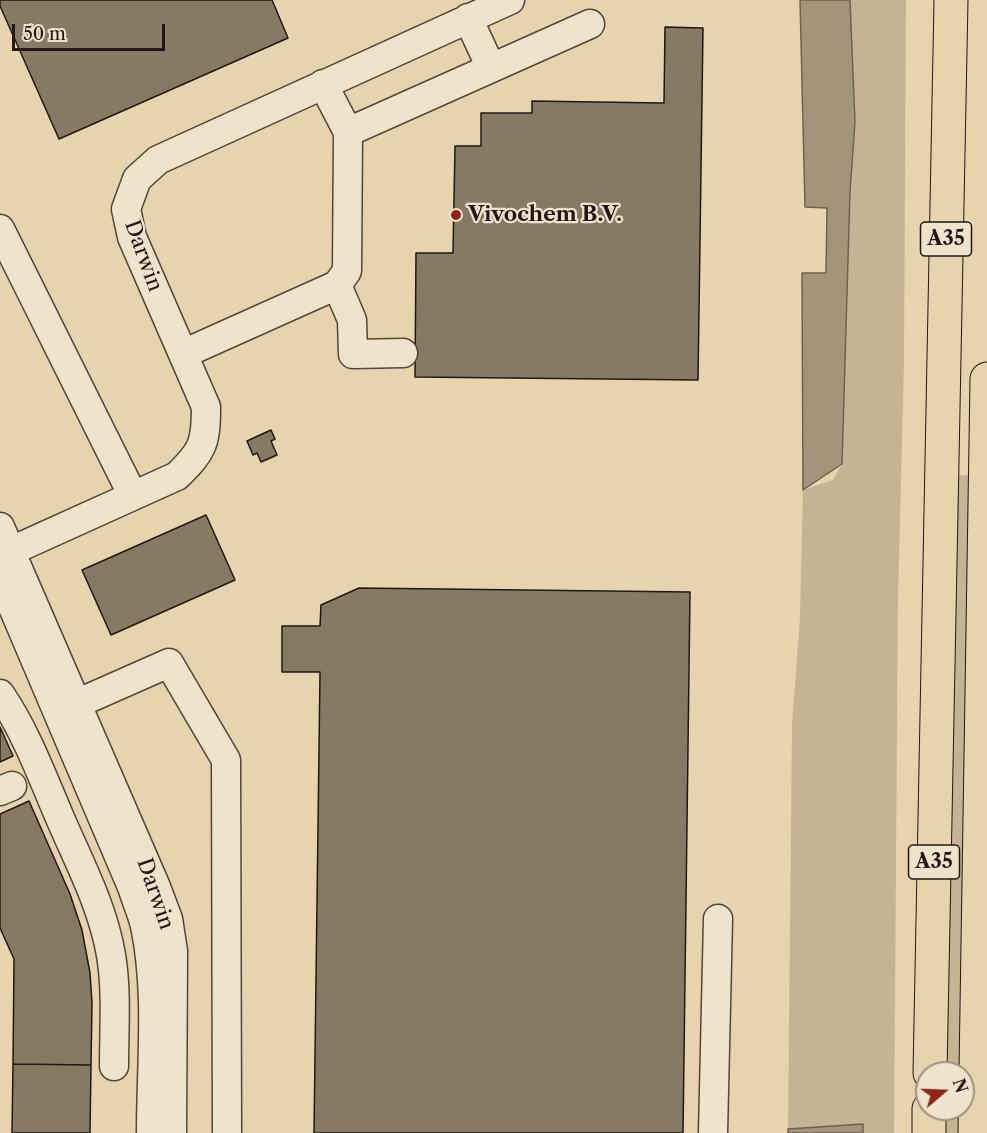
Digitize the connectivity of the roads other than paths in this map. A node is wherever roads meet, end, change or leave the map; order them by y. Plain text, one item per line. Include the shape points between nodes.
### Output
1 (510, 0) edge
2 (951, 0) edge
3 (468, 18) junction
4 (590, 24) dead end
5 (491, 68) junction
6 (323, 84) junction
7 (348, 132) junction
8 (0, 229) edge
9 (337, 285) junction
10 (402, 353) dead end
11 (183, 354) junction
12 (987, 379) edge
13 (133, 496) junction
14 (4, 545) edge
15 (0, 577) edge
16 (0, 694) edge
17 (67, 708) junction
18 (718, 918) dead end
19 (930, 1061) edge
20 (114, 1066) dead end
21 (151, 1133) edge
22 (172, 1133) edge
23 (227, 1133) edge
24 (713, 1133) edge
25 (975, 1133) edge

1 - 3 street, Darwin
2 - 19 highway, A35
3 - 5 street
3 - 6 street, Darwin
4 - 5 street
5 - 7 street
6 - 7 street
6 - 11 street, Darwin via 158,160 137,179 126,208 132,237
7 - 9 street via 347,271
8 - 13 street
9 - 10 street via 352,320 352,354
9 - 11 street
11 - 13 street, Darwin via 206,407 206,434 197,457 177,476
12 - 25 highway, A35
13 - 14 street, Darwin
14 - 17 street, Darwin
15 - 17 street, Darwin
16 - 20 street via 30,748 104,923 114,992
17 - 21 street, Darwin via 145,924 152,1001
17 - 22 street, Darwin via 168,919 174,982
17 - 23 street via 169,663 226,760
18 - 24 street

